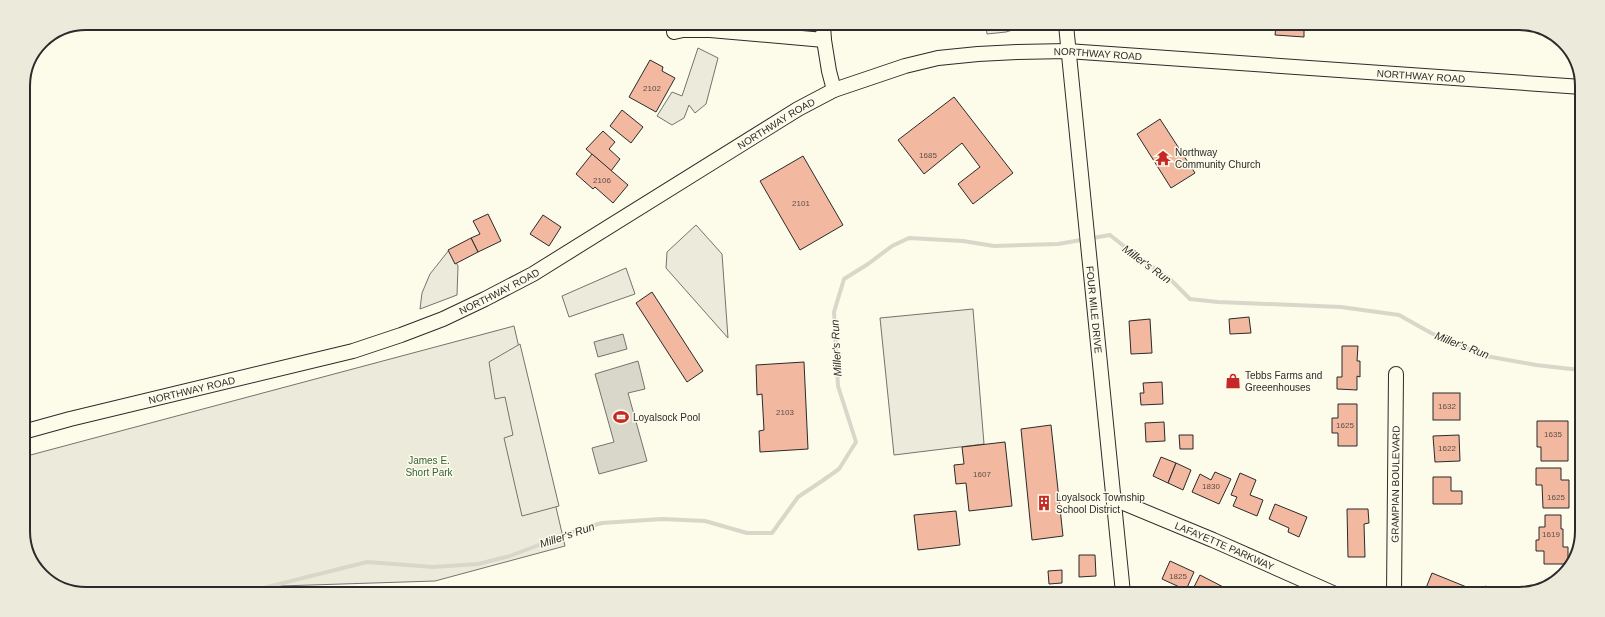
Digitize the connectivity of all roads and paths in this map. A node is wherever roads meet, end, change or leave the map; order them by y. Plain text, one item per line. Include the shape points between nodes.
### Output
1 (674, 30) edge
2 (683, 30) edge
3 (683, 30) edge
4 (710, 30) edge
5 (710, 30) edge
6 (823, 30) edge
7 (1066, 30) edge
8 (824, 40) junction
9 (1068, 51) junction
10 (1575, 87) edge
11 (834, 90) junction
12 (1396, 374) dead end
13 (30, 430) edge
14 (1114, 499) junction
15 (1122, 587) edge
16 (1319, 587) edge
17 (1394, 587) edge

1 - 2 street via 674,32
3 - 4 street
5 - 8 street
6 - 8 street
7 - 9 street, FOUR MILE DRIVE
8 - 11 street
9 - 10 street, NORTHWAY ROAD
9 - 11 street, NORTHWAY ROAD via 938,58 905,66
9 - 14 street, FOUR MILE DRIVE
11 - 13 street, NORTHWAY ROAD via 734,148 533,274 443,319 347,352
12 - 17 street, GRAMPIAN BOULEVARD
14 - 15 street, FOUR MILE DRIVE
14 - 16 street, LAFAYETTE PARKWAY

